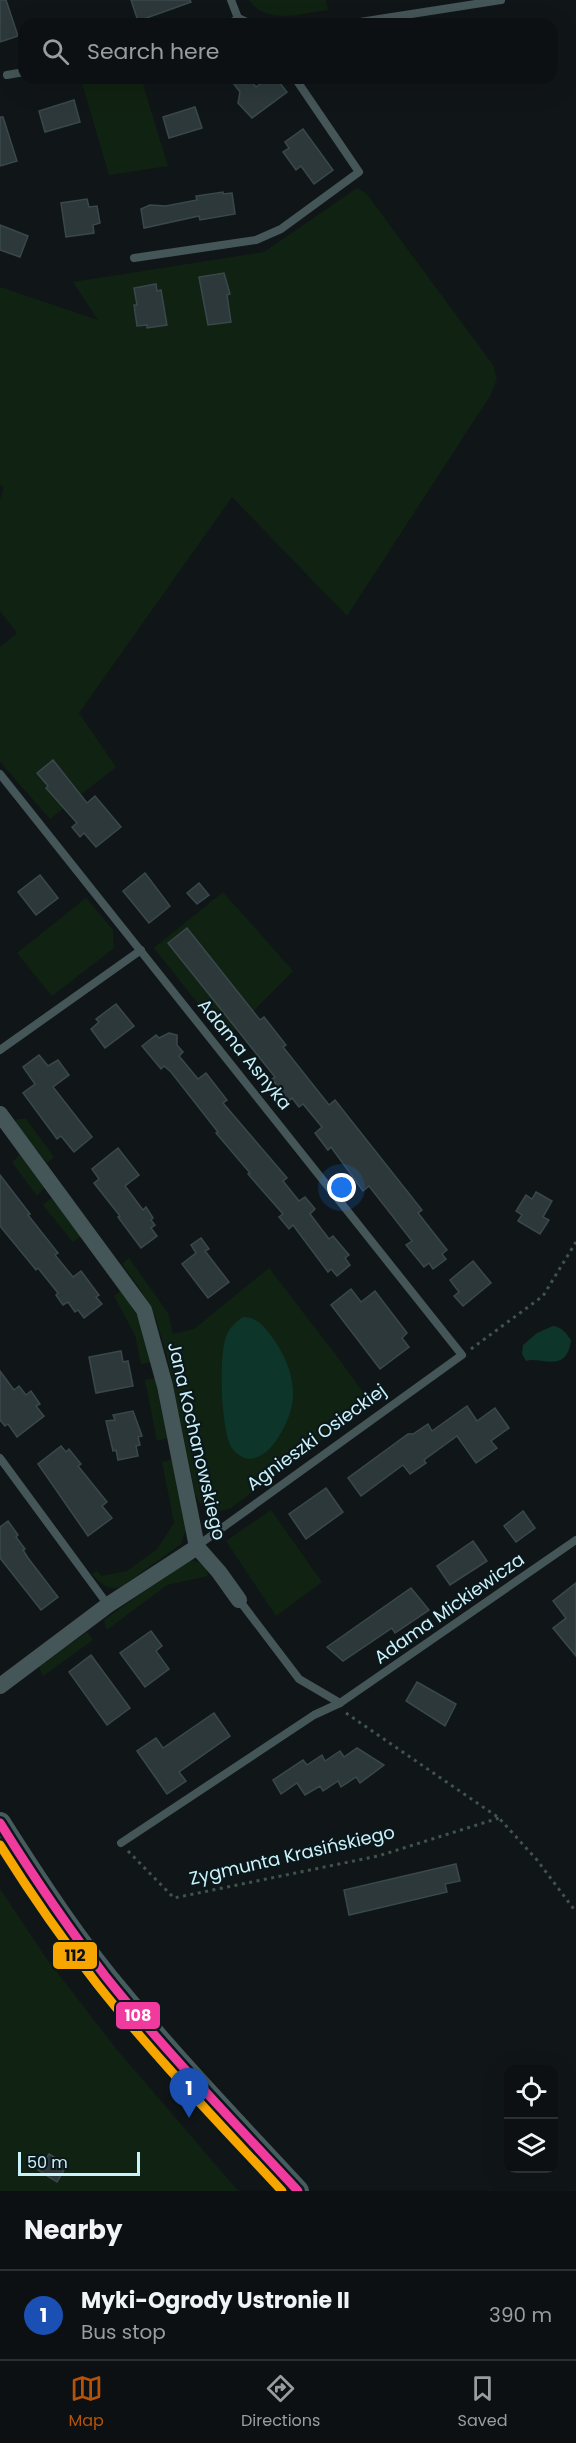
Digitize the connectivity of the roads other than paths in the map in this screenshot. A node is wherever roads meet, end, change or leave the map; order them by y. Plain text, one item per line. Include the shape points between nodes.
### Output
1 (231, 0) edge
2 (501, 0) edge
3 (238, 18) edge
4 (386, 18) edge
5 (18, 73) edge
6 (7, 75) dead end
7 (299, 84) edge
8 (134, 258) dead end
9 (0, 774) edge
10 (141, 950) junction
11 (0, 1050) edge
12 (0, 1114) edge
13 (462, 1355) joint
14 (0, 1458) edge
15 (576, 1539) edge
16 (197, 1547) junction
17 (239, 1600) joint
18 (108, 1605) junction
19 (0, 1686) edge
20 (340, 1703) junction
21 (0, 1823) edge
22 (121, 1843) road end
23 (298, 2191) edge

1 - 3 lane
2 - 4 lane
5 - 6 lane
7 - 8 lane via 359,172 281,229 256,240
9 - 10 lane, Adama Asnyka
10 - 11 lane
10 - 13 lane, Adama Asnyka
12 - 16 street, Jana Kochanowskiego via 144,1310 165,1386
13 - 16 lane, Agnieszki Osieckiej
14 - 18 lane
15 - 20 lane, Adama Mickiewicza
16 - 17 street, Jana Kochanowskiego
16 - 18 street, Agnieszki Osieckiej
17 - 20 lane, Jana Kochanowskiego via 299,1679
18 - 19 street, Agnieszki Osieckiej
20 - 22 lane via 314,1716
21 - 23 street via 28,1868 122,1996

